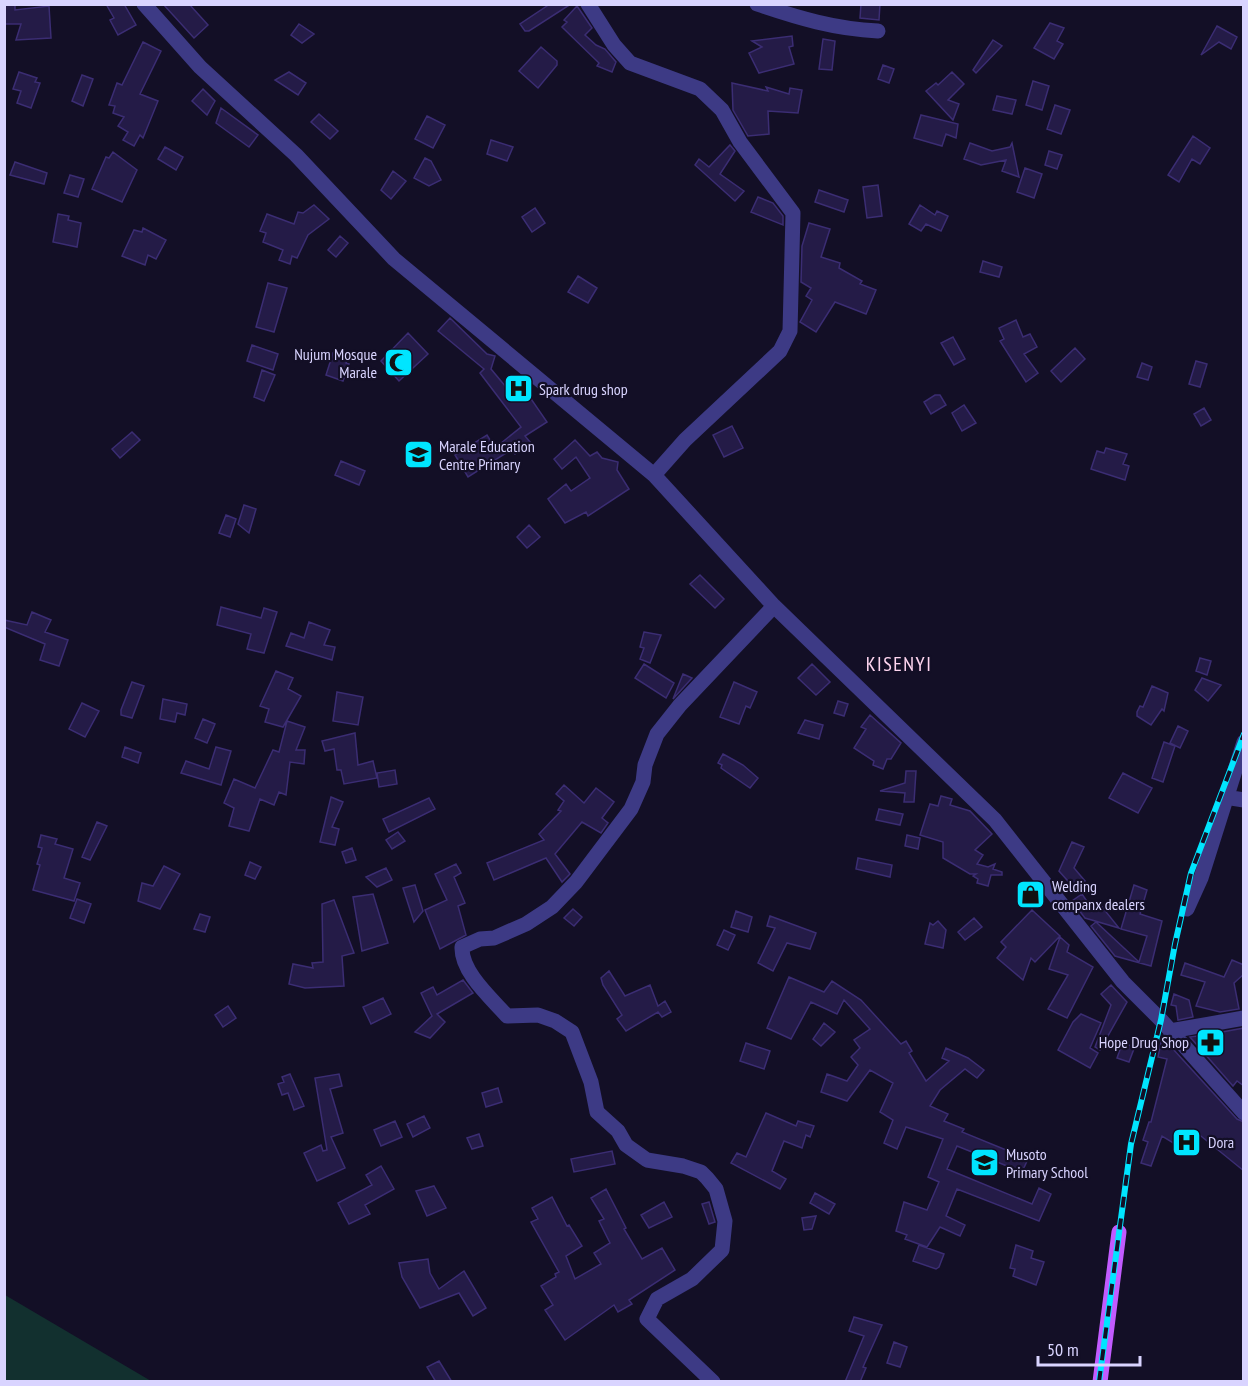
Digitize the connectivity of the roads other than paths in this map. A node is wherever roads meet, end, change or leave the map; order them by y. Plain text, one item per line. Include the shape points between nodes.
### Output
1 (144, 4) edge
2 (588, 4) edge
3 (757, 4) edge
4 (878, 31) dead end
5 (654, 475) junction
6 (774, 606) junction
7 (1244, 742) edge
8 (1225, 797) junction
9 (1244, 800) edge
10 (1187, 909) dead end
11 (1244, 1018) edge
12 (1170, 1031) junction
13 (1244, 1113) edge
14 (1119, 1232) dead end
15 (712, 1382) edge
16 (1100, 1382) edge

1 - 5 street via 200,67 296,155 394,259
2 - 5 street via 630,63 700,89 722,110 740,142 793,213 790,331 780,351 685,440
3 - 4 street via 809,22
5 - 6 street
6 - 12 street via 995,820 1116,973
6 - 15 street via 680,705 657,735 631,809 576,882 552,907 526,924 462,947 469,969 507,1016 538,1015 572,1032 583,1055 597,1113 618,1131 626,1145 647,1160 702,1173 716,1188 725,1221 723,1250 692,1280 657,1299 647,1319
7 - 8 street
8 - 9 street
8 - 10 street via 1201,878
11 - 12 street
12 - 13 street
14 - 16 main road

